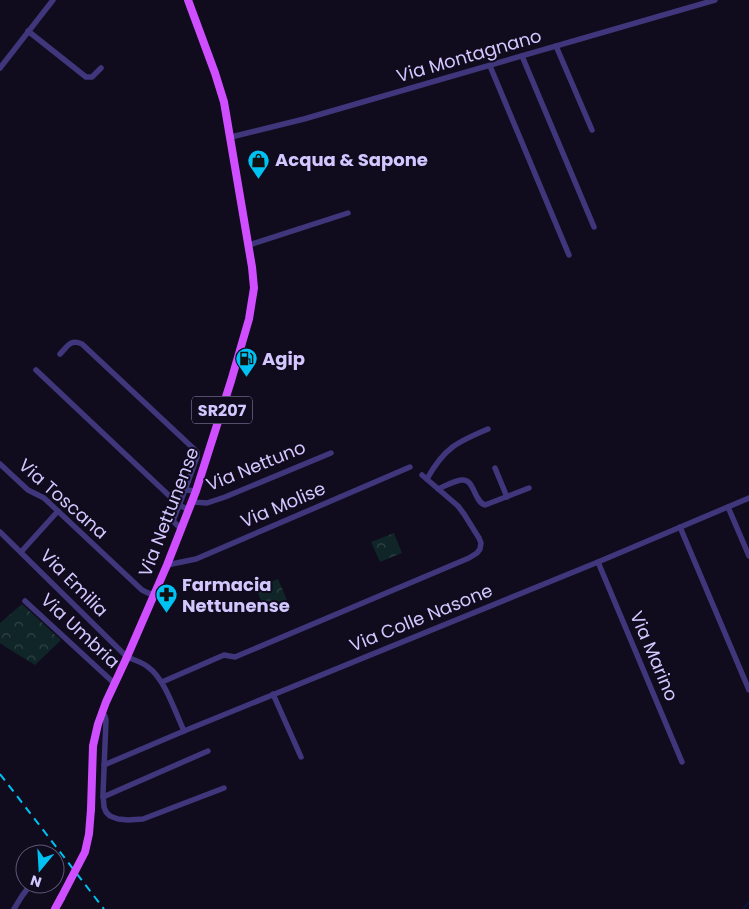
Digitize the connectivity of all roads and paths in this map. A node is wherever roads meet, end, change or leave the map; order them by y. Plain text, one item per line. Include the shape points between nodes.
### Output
1 (53, 0) edge
2 (188, 0) edge
3 (715, 0) edge
4 (700, 2) edge
5 (28, 31) junction
6 (556, 46) junction
7 (522, 56) junction
8 (490, 66) junction
9 (0, 68) edge
10 (100, 68) dead end
11 (592, 130) dead end
12 (230, 136) junction
13 (348, 213) dead end
14 (594, 227) dead end
15 (249, 245) junction
16 (570, 255) dead end
17 (60, 354) dead end
18 (36, 370) dead end
19 (488, 429) dead end
20 (331, 453) dead end
21 (0, 464) edge
22 (410, 467) dead end
23 (495, 468) dead end
24 (529, 488) dead end
25 (438, 489) junction
26 (185, 490) junction
27 (196, 491) junction
28 (507, 497) junction
29 (749, 498) edge
30 (179, 505) junction
31 (190, 506) junction
32 (728, 507) junction
33 (58, 511) junction
34 (680, 527) junction
35 (181, 529) junction
36 (0, 532) edge
37 (21, 552) junction
38 (749, 556) edge
39 (598, 562) junction
40 (167, 565) junction
41 (153, 594) junction
42 (25, 601) dead end
43 (127, 657) junction
44 (162, 682) junction
45 (115, 684) junction
46 (749, 690) edge
47 (273, 694) junction
48 (101, 713) junction
49 (184, 731) junction
50 (208, 751) dead end
51 (301, 757) dead end
52 (682, 762) dead end
53 (104, 765) junction
54 (224, 788) dead end
55 (103, 797) junction
56 (24, 894) edge
57 (14, 909) edge
58 (55, 909) edge

1 - 5 street
2 - 12 main road, Via Nettunense / SR207 via 224,102
3 - 4 street, Via Montagnano
4 - 6 street, Via Montagnano
5 - 9 street
5 - 10 street via 86,77 92,77
6 - 7 street, Via Montagnano
6 - 11 street
7 - 8 street, Via Montagnano
7 - 14 street
8 - 12 street, Via Montagnano via 304,120
8 - 16 street
12 - 15 main road, Via Nettunense / SR207
13 - 15 street
15 - 27 main road, Via Nettunense / SR207 via 254,284 250,314
17 - 26 street via 70,343 82,344 194,448 197,457
18 - 30 street
19 - 25 street via 451,447 424,477
20 - 31 street, Via Nettuno via 225,497
21 - 33 street, Via Toscana via 28,490 42,496
22 - 40 street, Via Molise via 199,557
23 - 28 street
24 - 28 street
25 - 28 street via 464,480 483,504
25 - 44 street via 461,510 480,539 481,547 473,556 234,657 224,655
26 - 27 street
26 - 30 street
27 - 31 main road, Via Nettunense / SR207
29 - 32 street, Via Colle Nasone
30 - 31 street
30 - 35 street via 173,521
31 - 35 main road, Via Nettunense / SR207
32 - 34 street, Via Colle Nasone
32 - 38 street
33 - 37 street
33 - 41 street, Via Toscana via 142,590
34 - 39 street, Via Colle Nasone
34 - 46 street
35 - 40 main road, Via Nettunense / SR207
36 - 37 street, Via Emilia
37 - 43 street, Via Emilia
39 - 47 street, Via Colle Nasone
39 - 52 street, Via Marino
40 - 41 main road, Via Nettunense / SR207
41 - 43 main road, Via Nettunense / SR207
42 - 45 street, Via Umbria
43 - 44 street via 148,666
43 - 45 main road, Via Nettunense / SR207
44 - 49 street
45 - 48 main road, Via Nettunense / SR207
47 - 49 street, Via Colle Nasone
47 - 51 street
48 - 53 street via 106,717
48 - 58 main road, Via Nettunense / SR207, bridge via 93,746 91,809 85,852
49 - 53 street, Via Colle Nasone
50 - 55 street
53 - 55 street
54 - 55 street via 132,820 110,816 104,807
56 - 57 street

